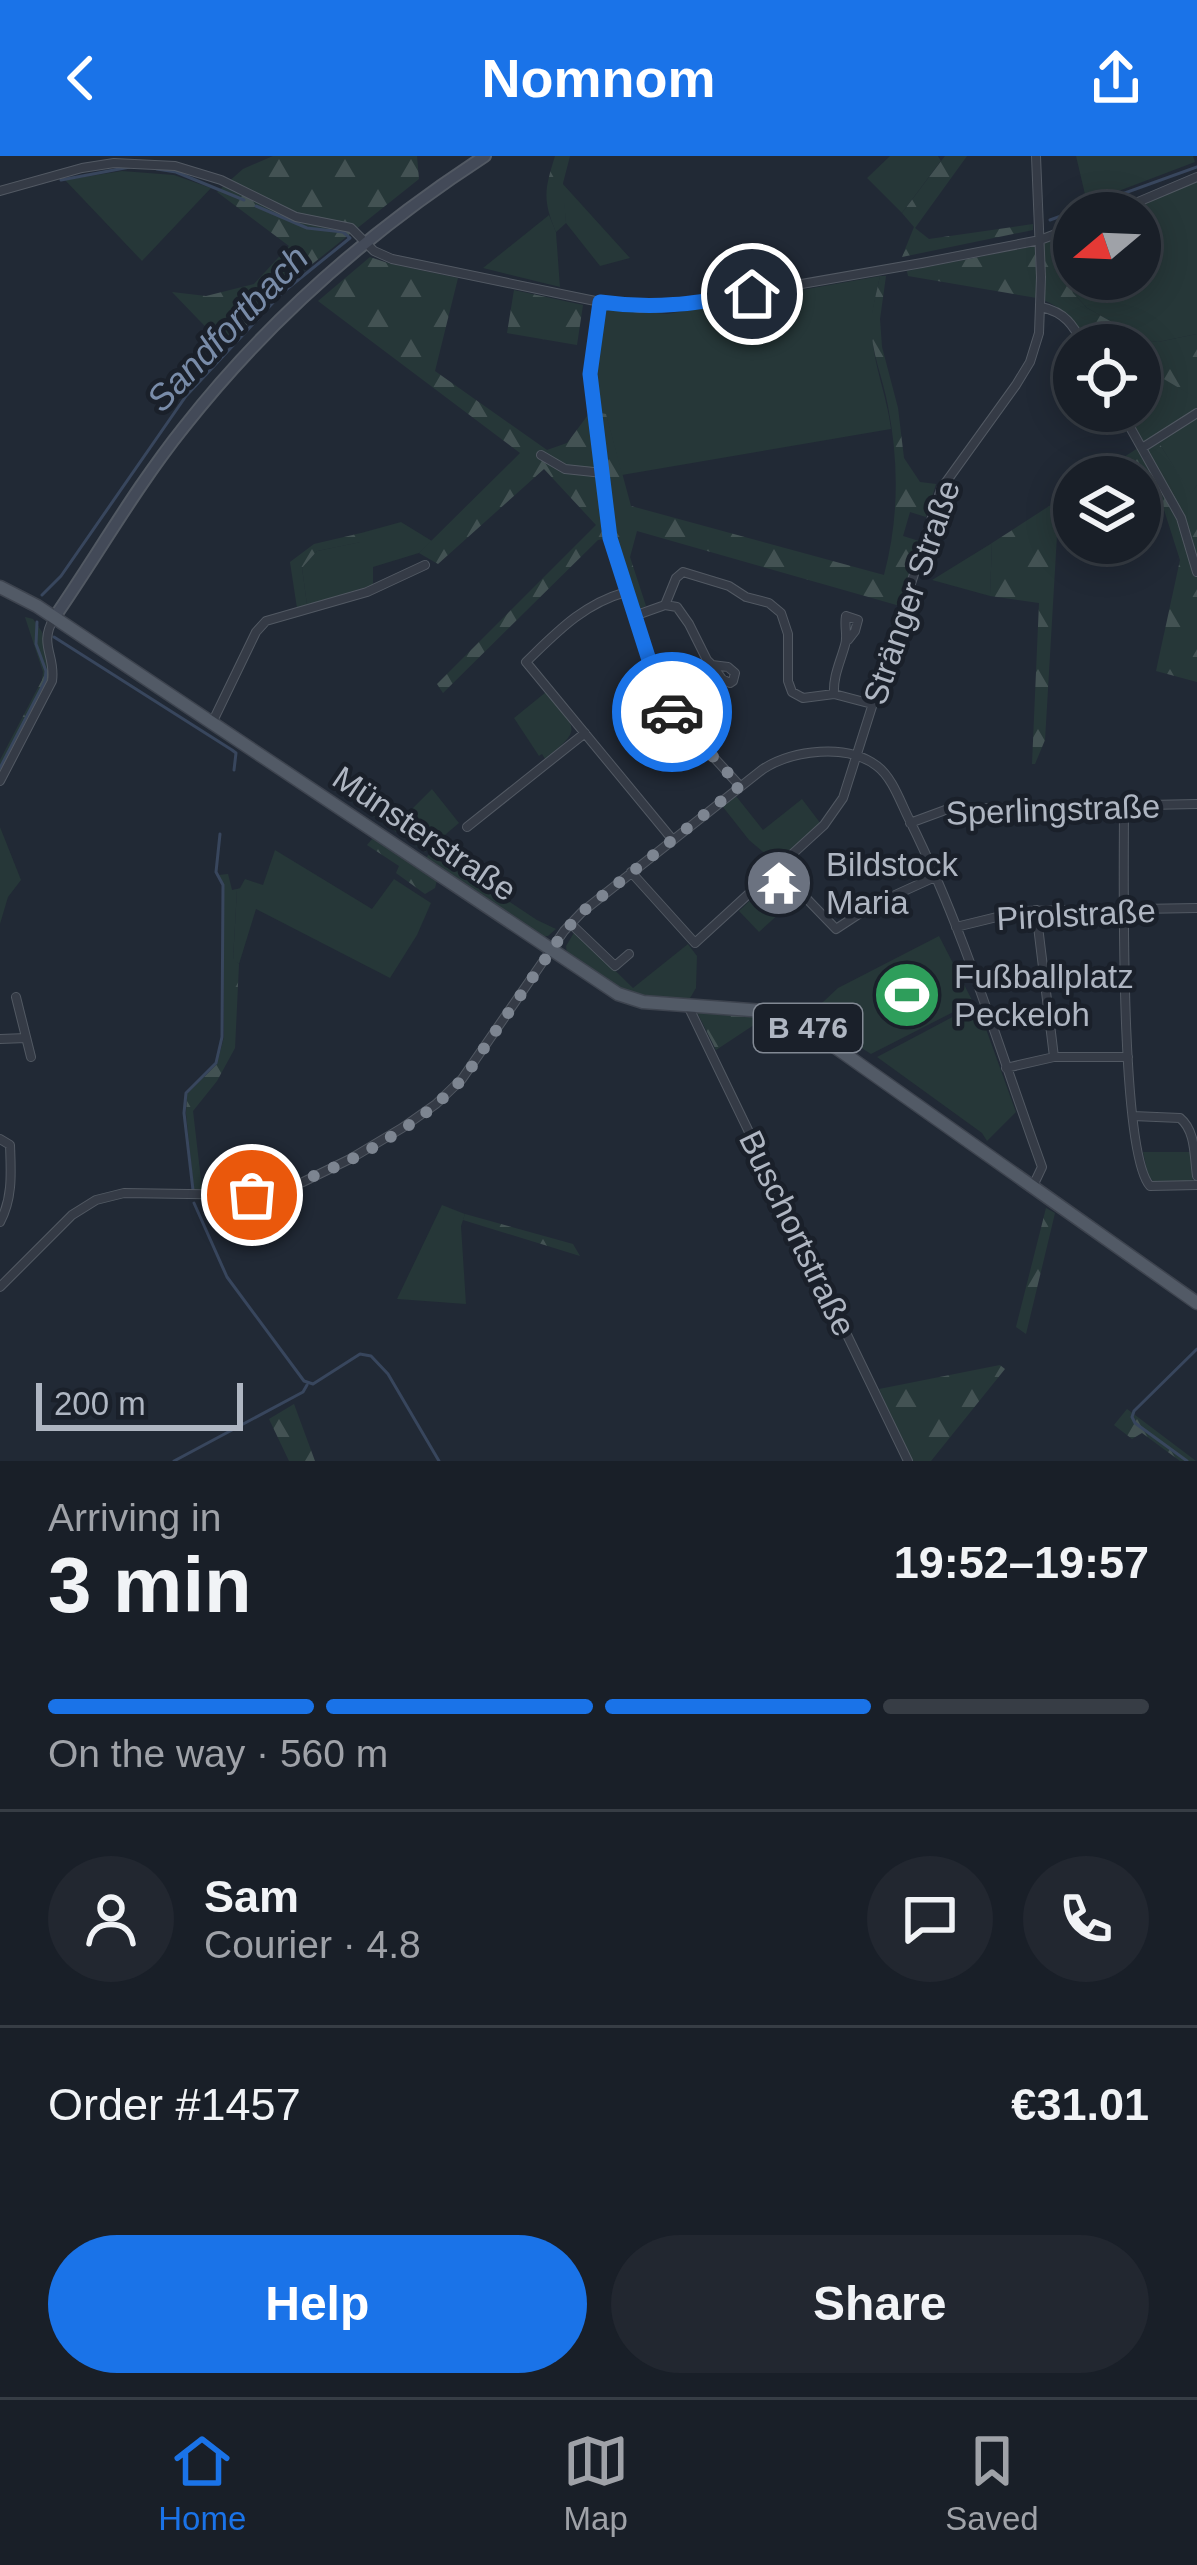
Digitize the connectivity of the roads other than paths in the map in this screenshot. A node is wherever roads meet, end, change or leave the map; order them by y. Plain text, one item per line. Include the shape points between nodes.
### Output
1 (484, 156) edge
2 (1036, 156) edge
3 (1197, 177) edge
4 (0, 190) edge
5 (1161, 192) edge
6 (1053, 235) edge
7 (1040, 240) junction
8 (366, 242) junction
9 (600, 302) junction
10 (1042, 307) junction
11 (1072, 324) edge
12 (1197, 413) edge
13 (1133, 432) edge
14 (1142, 448) junction
15 (541, 455) dead end
16 (603, 473) junction
17 (424, 565) dead end
18 (1197, 572) edge
19 (0, 587) edge
20 (626, 592) junction
21 (665, 605) junction
22 (634, 616) junction
23 (54, 618) junction
24 (848, 640) dead end
25 (712, 665) dead end
26 (834, 694) junction
27 (872, 704) junction
28 (212, 723) junction
29 (585, 733) junction
30 (856, 757) junction
31 (0, 781) edge
32 (740, 786) junction
33 (1197, 804) edge
34 (1124, 805) junction
35 (910, 823) junction
36 (467, 826) dead end
37 (672, 839) junction
38 (778, 868) junction
39 (631, 872) junction
40 (937, 876) junction
41 (1197, 908) edge
42 (1124, 909) junction
43 (1036, 910) junction
44 (571, 924) junction
45 (956, 927) junction
46 (552, 951) junction
47 (629, 954) dead end
48 (16, 997) dead end
49 (691, 1005) junction
50 (26, 1038) junction
51 (0, 1039) edge
52 (31, 1057) dead end
53 (1054, 1057) junction
54 (1128, 1058) junction
55 (1006, 1068) junction
56 (1133, 1116) junction
57 (0, 1139) edge
58 (1197, 1176) edge
59 (1197, 1185) edge
60 (1033, 1186) junction
61 (0, 1222) edge
62 (0, 1287) edge
63 (1197, 1303) edge
64 (908, 1461) edge

1 - 8 main road
2 - 7 street, Stränger Straße
3 - 5 street
4 - 8 street via 114,163 197,167 296,217 351,228
6 - 7 street
7 - 9 street via 689,305
7 - 10 street, Stränger Straße
8 - 9 street via 392,259
8 - 23 main road via 218,384
9 - 16 street via 590,374
10 - 11 street
10 - 27 street, Stränger Straße via 1030,362 940,489
12 - 14 street
13 - 14 street
14 - 18 street via 1181,518
15 - 16 street via 565,469
16 - 20 street
17 - 28 street via 367,592 266,620
19 - 23 main road, Münsterstraße / B 476
20 - 22 street
20 - 29 street via 589,606 526,662
21 - 22 street
21 - 25 street via 677,607
21 - 26 street via 683,572 769,602 788,634 792,692
22 - 32 street via 664,700
23 - 28 main road, Münsterstraße / B 476
23 - 31 street via 46,632 52,680
24 - 26 street
26 - 27 street
27 - 30 street, Stränger Straße
28 - 46 main road, Münsterstraße / B 476
29 - 36 street
29 - 37 street
30 - 32 street via 798,753
30 - 35 street via 885,774
30 - 38 street, Stränger Straße via 832,817
32 - 37 street
33 - 34 street, Sperlingstraße
34 - 35 street, Sperlingstraße via 948,809
34 - 42 street
35 - 40 street
37 - 39 street
38 - 39 street, Stränger Straße via 695,943
38 - 40 street via 836,929
39 - 44 street
40 - 45 street
41 - 42 street, Pirolstraße
42 - 43 street, Pirolstraße
42 - 54 street
43 - 45 street, Pirolstraße
43 - 53 street
44 - 46 street
44 - 47 street via 615,966
45 - 55 street
46 - 49 main road, Münsterstraße / B 476 via 626,997
46 - 62 street via 462,1079 385,1138 279,1190 96,1199
48 - 50 street
49 - 60 main road, Münsterstraße / B 476 via 756,1009 797,1023
49 - 64 street, Buschortstraße
50 - 51 street
50 - 52 street
53 - 54 street
53 - 55 street
54 - 56 street
55 - 60 street via 1042,1167
56 - 58 street via 1186,1121
56 - 59 street via 1150,1186
57 - 61 street via 10,1144 11,1164
60 - 63 main road, Münsterstraße / B 476

